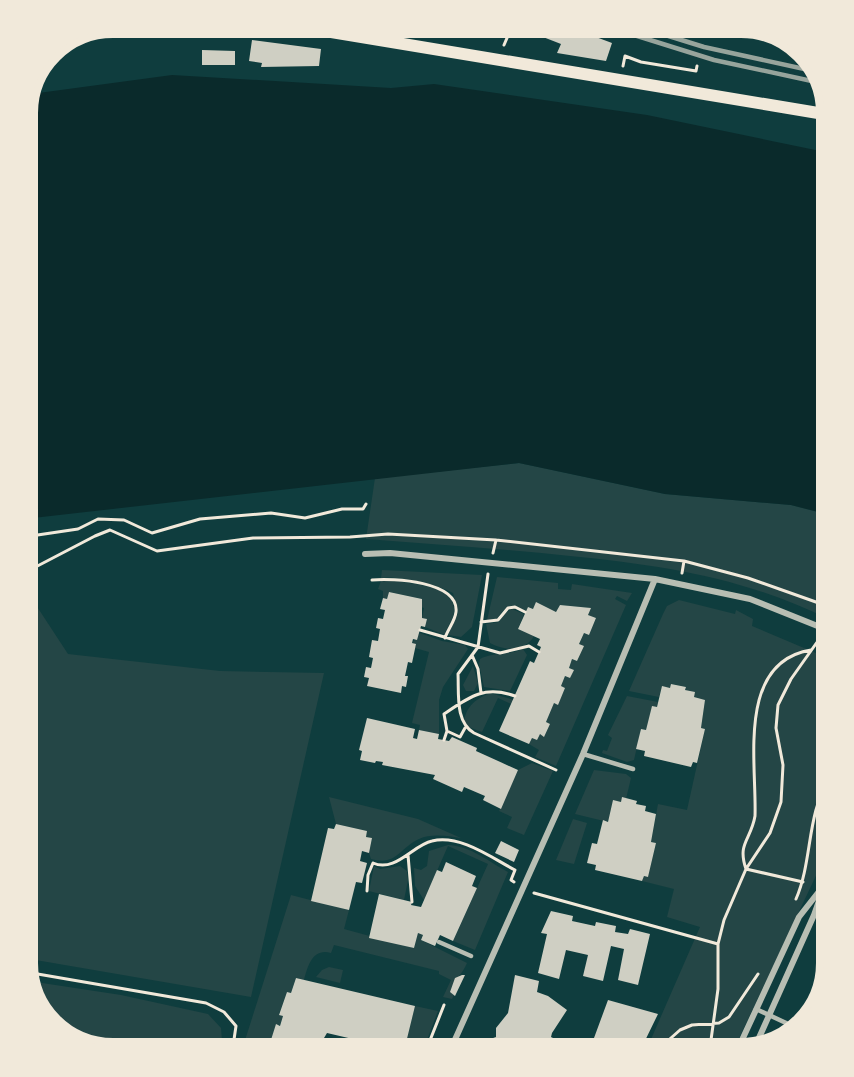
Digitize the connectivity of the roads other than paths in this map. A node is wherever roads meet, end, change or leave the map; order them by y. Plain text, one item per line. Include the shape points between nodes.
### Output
1 (352, 35) edge
2 (820, 113) edge
3 (365, 554) dead end
4 (656, 579) junction
5 (820, 627) edge
6 (583, 754) junction
7 (633, 769) dead end
8 (820, 890) edge
9 (820, 893) edge
10 (439, 942) dead end
11 (471, 956) dead end
12 (756, 1009) junction
13 (770, 1015) junction
14 (790, 1025) edge
15 (758, 1041) edge
16 (454, 1042) edge
17 (741, 1042) edge

1 - 2 main road
3 - 4 street via 401,554
4 - 5 street via 750,599
4 - 6 street
6 - 7 lane
6 - 16 street
8 - 12 street via 799,917
9 - 13 street
10 - 11 lane
12 - 13 lane
12 - 17 street
13 - 14 lane
13 - 15 street

